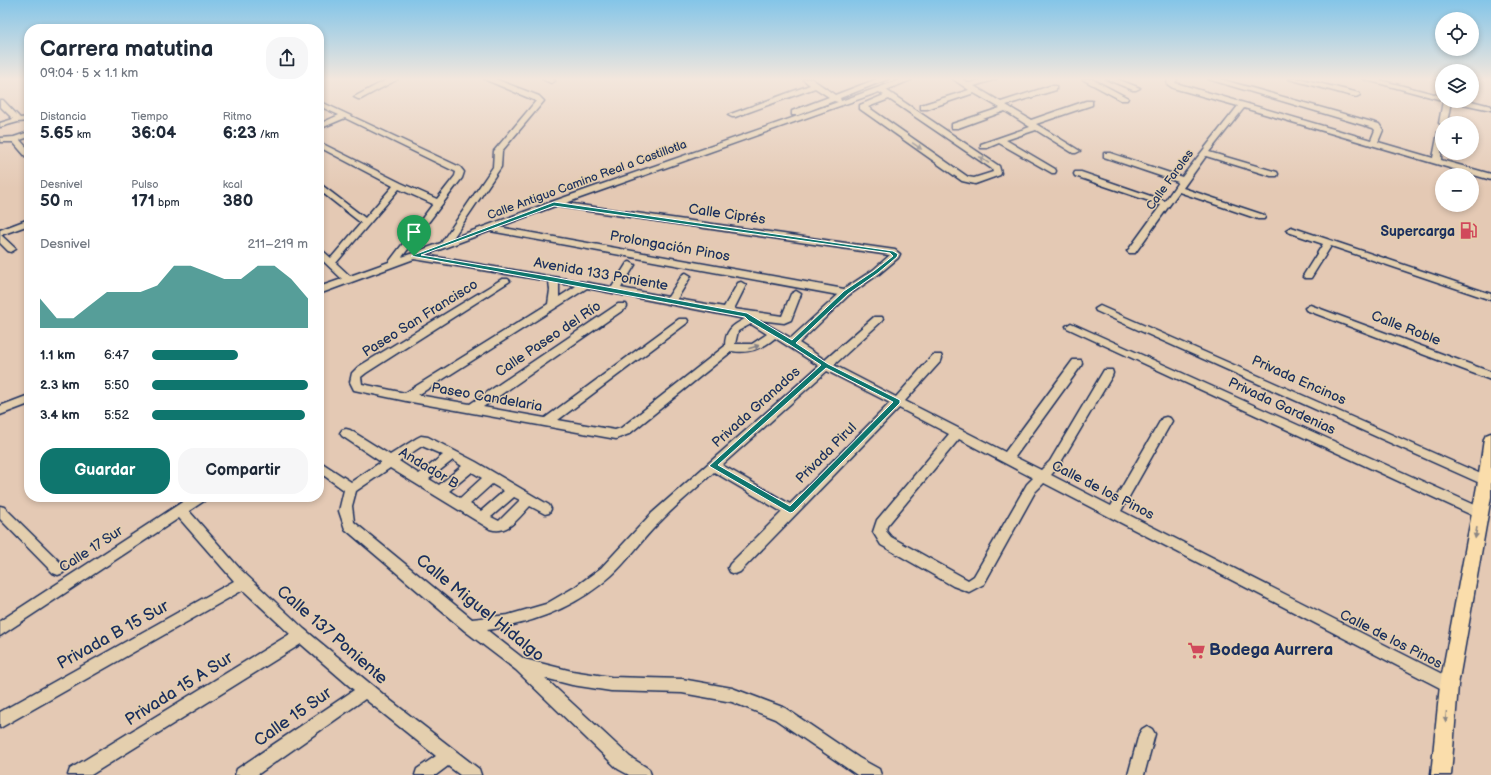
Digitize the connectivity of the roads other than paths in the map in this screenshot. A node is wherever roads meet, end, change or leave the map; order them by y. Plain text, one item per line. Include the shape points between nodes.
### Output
1 (13, 115) edge
2 (528, 115) edge
3 (787, 115) edge
4 (808, 115) edge
5 (875, 115) edge
6 (917, 115) edge
7 (982, 115) edge
8 (1017, 115) edge
9 (1059, 115) edge
10 (1235, 115) edge
11 (1278, 115) edge
12 (1338, 115) edge
13 (344, 116) joint
14 (24, 119) edge
15 (18, 120) junction
16 (0, 125) edge
17 (324, 125) edge
18 (1033, 125) junction
19 (955, 126) dead end
20 (24, 138) edge
21 (15, 139) junction
22 (0, 140) edge
23 (1000, 140) junction
24 (1373, 143) junction
25 (984, 146) dead end
26 (324, 147) edge
27 (24, 149) edge
28 (1076, 151) dead end
29 (1204, 153) junction
30 (691, 156) junction
31 (1107, 156) dead end
32 (1438, 161) joint
33 (1052, 171) dead end
34 (1078, 174) dead end
35 (1274, 174) dead end
36 (1491, 177) edge
37 (1184, 181) junction
38 (398, 185) junction
39 (1178, 189) junction
40 (324, 190) edge
41 (438, 203) junction
42 (554, 204) junction
43 (1166, 204) junction
44 (1260, 217) dead end
45 (366, 222) junction
46 (24, 224) edge
47 (488, 228) junction
48 (1291, 230) dead end
49 (0, 234) edge
50 (0, 238) edge
51 (1328, 243) junction
52 (444, 245) junction
53 (11, 249) dead end
54 (1132, 251) dead end
55 (414, 256) junction
56 (324, 257) edge
57 (331, 263) junction
58 (392, 264) junction
59 (630, 265) dead end
60 (686, 276) dead end
61 (1308, 276) dead end
62 (553, 279) junction
63 (349, 280) junction
64 (505, 281) dead end
65 (585, 285) junction
66 (741, 285) dead end
67 (324, 289) edge
68 (614, 291) junction
69 (846, 293) junction
70 (796, 294) dead end
71 (1491, 297) edge
72 (671, 301) junction
73 (553, 304) junction
74 (622, 306) dead end
75 (1310, 308) dead end
76 (1100, 309) dead end
77 (727, 312) junction
78 (749, 318) junction
79 (878, 319) dead end
80 (683, 320) dead end
81 (1071, 326) dead end
82 (775, 333) junction
83 (792, 343) junction
84 (730, 346) junction
85 (937, 358) dead end
86 (1077, 363) dead end
87 (825, 365) junction
88 (1108, 373) dead end
89 (1491, 376) edge
90 (355, 382) joint
91 (406, 397) junction
92 (24, 401) edge
93 (898, 402) junction
94 (471, 409) junction
95 (0, 411) edge
96 (1166, 421) dead end
97 (546, 423) junction
98 (958, 432) junction
99 (346, 433) dead end
100 (1491, 439) edge
101 (452, 454) junction
102 (1006, 458) junction
103 (389, 461) junction
104 (472, 465) junction
105 (713, 466) junction
106 (324, 469) edge
107 (1042, 476) junction
108 (491, 477) junction
109 (420, 480) junction
110 (1486, 481) junction
111 (351, 488) junction
112 (514, 490) junction
113 (439, 492) junction
114 (529, 499) junction
115 (188, 502) edge
116 (461, 505) junction
117 (545, 509) dead end
118 (790, 510) junction
119 (0, 511) edge
120 (1114, 512) junction
121 (1480, 513) junction
122 (482, 517) junction
123 (735, 568) dead end
124 (58, 569) dead end
125 (244, 582) junction
126 (470, 626) junction
127 (0, 629) edge
128 (302, 635) junction
129 (522, 665) junction
130 (1449, 685) junction
131 (366, 690) junction
132 (0, 720) edge
133 (1147, 734) dead end
134 (448, 756) junction
135 (76, 775) edge
136 (243, 775) edge
137 (423, 775) edge
138 (472, 775) edge
139 (643, 775) edge
140 (873, 775) edge
141 (1136, 775) edge
142 (1441, 775) edge

1 - 15 street
2 - 52 street via 498,151 497,167
3 - 30 street via 700,149
4 - 30 street, Calle Antiguo Camino Real a Castillotla
5 -> 6 street via 965,179 975,181 997,173 996,168
7 - 19 street
8 - 18 street
9 - 18 street
10 - 29 street, Calle Faroles
11 - 24 street
12 - 24 street via 1376,126 1379,130
13 - 17 street
13 - 41 street via 457,169 460,172 459,176
14 - 15 street
15 - 16 street
18 - 23 street
18 - 28 street
20 - 21 street
21 - 22 street
21 - 27 street
23 - 25 street
23 - 33 street
24 - 32 street
26 - 38 street
29 - 35 street
29 - 37 street, Calle Faroles
30 - 42 street, Calle Antiguo Camino Real a Castillotla
31 - 37 street
32 - 36 street
34 - 43 street
37 - 39 street, Calle Faroles
38 - 41 street
38 - 45 street
39 - 43 street, Calle Faroles
39 - 44 street
40 - 45 street
41 - 58 street
42 - 47 street, Calle Antiguo Camino Real a Castillotla
42 - 69 street, Calle Ciprés via 895,254 876,272
43 - 54 street, Calle Faroles
45 - 57 street
46 - 49 street
47 - 52 street, Calle Antiguo Camino Real a Castillotla
47 - 69 street, Prolongación Pinos
48 - 51 street
50 - 53 street
51 - 61 street
51 - 71 street
52 - 55 street, Calle Antiguo Camino Real a Castillotla
55 - 58 street, Calle Antiguo Camino Real a Castillotla
55 - 62 street, Avenida 133 Poniente
56 - 57 street
57 - 63 street
58 - 63 street, Calle Antiguo Camino Real a Castillotla
59 - 68 street
60 - 72 street
62 - 65 street, Avenida 133 Poniente
62 - 73 street
63 - 67 street, Calle Antiguo Camino Real a Castillotla
64 - 90 street, Paseo San Francisco via 362,370 356,376
65 - 68 street, Avenida 133 Poniente
65 - 73 street
66 - 77 street
68 - 72 street, Avenida 133 Poniente
69 - 83 street
70 - 78 street, Avenida 133 Poniente via 784,320
72 - 77 street, Avenida 133 Poniente
73 - 91 street
74 - 94 street, Calle Paseo del Río
75 - 89 street, Calle Roble
76 - 110 street, Privada Encinos
77 - 78 street, Avenida 133 Poniente
78 - 82 street, Calle de los Pinos
78 - 84 street via 731,333
79 - 87 street, Privada Granados
80 - 97 street
81 - 121 street, Privada Gardenias
82 - 83 street, Calle de los Pinos
84 -> 82 street via 750,349
83 - 87 street, Calle de los Pinos
84 - 97 street, Paseo Candelaria via 625,431 616,434
85 - 93 street, Privada Pirul
86 - 102 street
87 - 93 street, Calle de los Pinos
87 - 105 street, Privada Granados
88 - 107 street via 1054,464
90 - 91 street, Paseo Candelaria via 358,387
91 - 94 street, Paseo Candelaria
92 - 95 street
93 - 98 street, Calle de los Pinos
93 - 118 street, Privada Pirul
94 - 97 street, Paseo Candelaria
96 - 120 street
98 - 102 street, Calle de los Pinos
98 - 107 street via 881,524 879,532 886,541 958,582 969,586 979,580 1031,488
99 - 103 street, Andador B
100 - 110 main road
101 - 103 street via 421,441
101 - 104 street
101 - 109 street
102 - 107 street, Calle de los Pinos
103 - 109 street, Andador B
103 - 111 street
104 - 108 street
104 - 113 street
105 - 118 street
105 - 126 street, Privada Granados via 655,518 606,572 574,594 548,609 508,621
106 - 111 street
107 - 120 street, Calle de los Pinos
108 - 112 street
108 - 116 street
109 - 113 street, Andador B
110 - 121 main road
111 - 126 street, Calle Miguel Hidalgo via 344,509 349,525
112 - 114 street
112 - 122 street
113 - 116 street, Andador B
114 - 117 street
114 - 122 street, Andador B via 503,525 499,526
115 - 125 street, Calle 137 Poniente
115 - 127 street, Calle 17 Sur
116 - 122 street, Andador B
118 - 123 street, Privada Pirul
119 - 124 street
120 - 130 street, Calle de los Pinos via 1218,568
121 -> 130 main road
125 - 128 street, Calle 137 Poniente
125 - 132 street, Privada B 15 Sur
126 - 129 street, Calle Miguel Hidalgo
128 - 131 street, Calle 137 Poniente
128 - 135 street, Privada 15 A Sur
129 - 139 street, Calle Miguel Hidalgo via 624,763
129 - 140 street via 572,678 611,684 682,686 732,695 780,713
130 -> 142 main road
131 - 134 street, Calle 137 Poniente
131 - 136 street, Calle 15 Sur
133 - 141 street
134 - 137 street
134 - 138 street, Calle 137 Poniente

